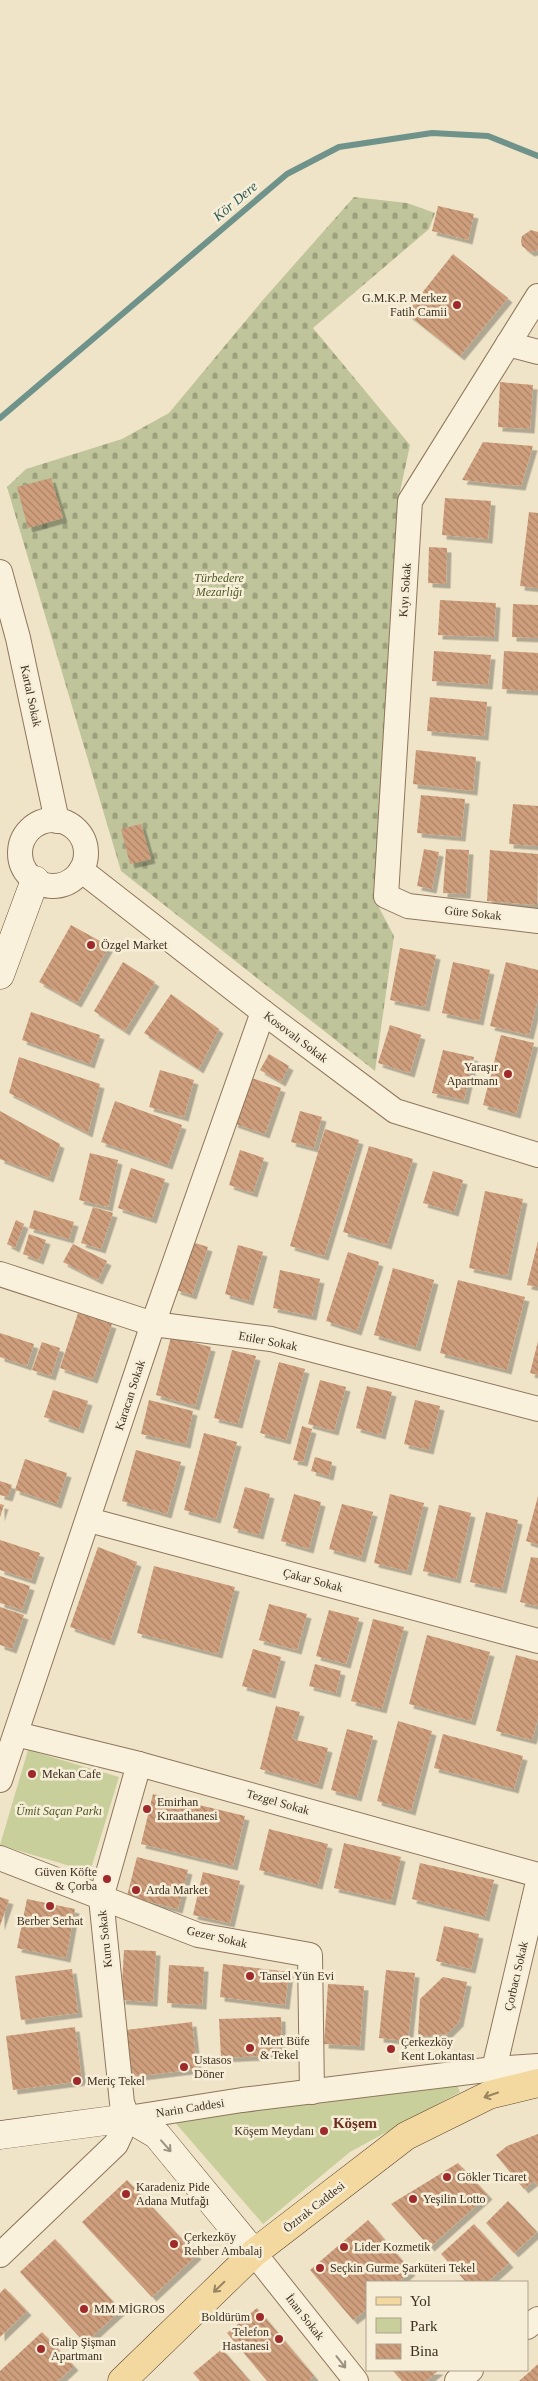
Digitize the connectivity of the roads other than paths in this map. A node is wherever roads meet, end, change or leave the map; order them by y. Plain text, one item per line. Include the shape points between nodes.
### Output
1 (538, 296) edge
2 (508, 344) junction
3 (538, 352) edge
4 (0, 572) edge
5 (57, 821) junction
6 (11, 847) edge
7 (81, 870) junction
8 (36, 880) junction
9 (408, 906) joint
10 (538, 921) edge
11 (0, 975) edge
12 (263, 1012) junction
13 (538, 1155) edge
14 (0, 1274) edge
15 (153, 1324) junction
16 (538, 1409) edge
17 (89, 1520) junction
18 (538, 1641) edge
19 (16, 1734) junction
20 (139, 1764) junction
21 (0, 1780) edge
22 (0, 1858) edge
23 (538, 1875) edge
24 (538, 1882) edge
25 (101, 1898) junction
26 (538, 2066) edge
27 (494, 2069) junction
28 (538, 2083) edge
29 (312, 2092) junction
30 (128, 2118) junction
31 (0, 2135) edge
32 (254, 2253) junction
33 (0, 2255) edge
34 (470, 2371) edge
35 (122, 2381) edge
36 (356, 2381) edge
37 (457, 2381) edge

1 - 2 street, Kıyı Sokak
2 - 3 street
2 - 9 street, Kıyı Sokak via 410,501 386,896
4 - 5 street, Kartal Sokak via 18,638
5 - 6 street via 34,826
5 - 7 street via 71,825 83,839 86,858
6 - 8 street via 28,876
7 - 8 street via 63,886 44,886
7 - 12 street, Kosovalı Sokak
8 - 11 main road
9 - 10 street, Güre Sokak
12 - 13 street, Kosovalı Sokak via 395,1111
12 - 15 street, Karacan Sokak
14 - 15 street, Etiler Sokak
15 - 16 street, Etiler Sokak via 271,1339
15 - 17 street, Karacan Sokak
17 - 18 street, Çakar Sokak
17 - 19 street, Karacan Sokak
19 - 20 street, Tezgel Sokak
19 - 21 street, Karacan Sokak
20 - 23 street, Tezgel Sokak
20 - 25 street, Kuru Sokak
22 - 25 street, Gezer Sokak
24 - 27 street, Çorbacı Sokak
25 - 29 street, Gezer Sokak via 198,1935 310,1955
25 - 30 street, Kuru Sokak via 122,2103
26 - 27 street
27 - 29 street, Narin Caddesi
28 -> 32 main road, Öztrak Caddesi via 490,2095 406,2136
29 - 30 street, Narin Caddesi
30 - 31 main road, Narin Caddesi
30 -> 32 main road via 157,2135
30 - 33 street via 116,2144
32 -> 35 main road, Öztrak Caddesi
32 -> 36 street, İnan Sokak
34 - 37 street

